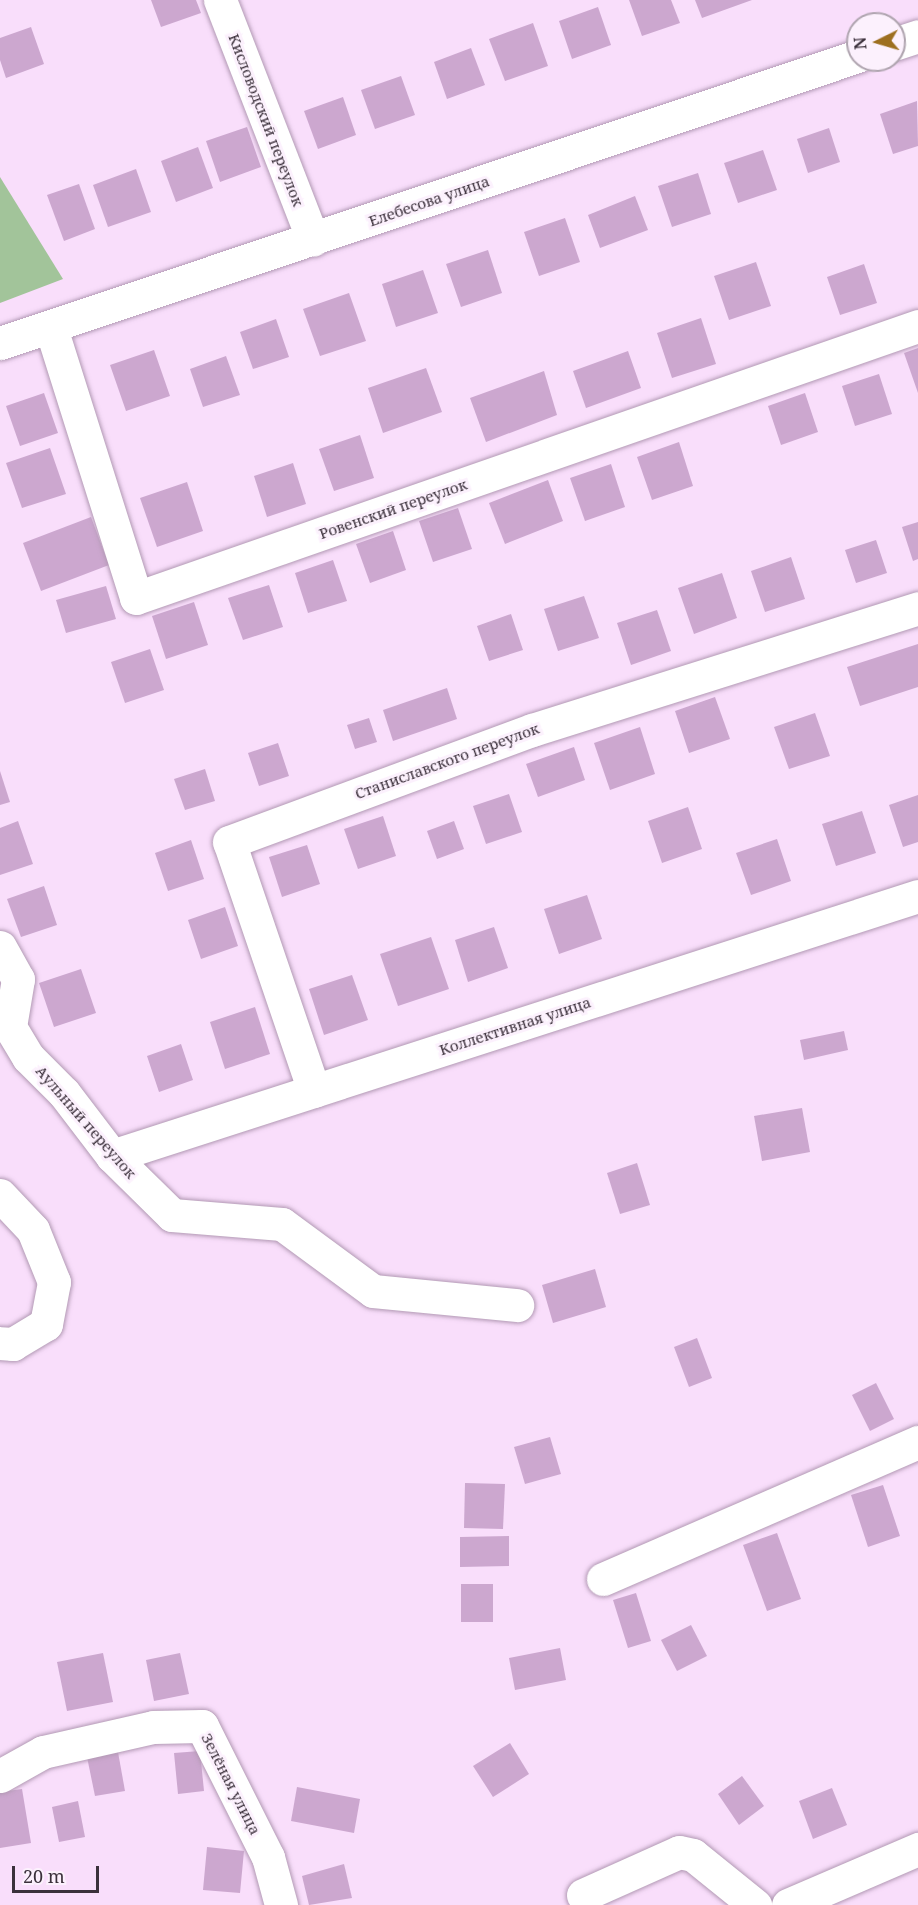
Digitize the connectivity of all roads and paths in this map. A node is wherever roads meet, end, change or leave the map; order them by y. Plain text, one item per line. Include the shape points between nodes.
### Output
1 (220, 0) edge
2 (846, 60) edge
3 (313, 240) junction
4 (918, 326) edge
5 (51, 328) junction
6 (0, 343) edge
7 (918, 608) edge
8 (918, 896) edge
9 (0, 947) edge
10 (314, 1091) junction
11 (112, 1156) junction
12 (0, 1194) edge
13 (518, 1305) dead end
14 (0, 1343) edge
15 (918, 1442) edge
16 (603, 1579) dead end
17 (0, 1776) edge
18 (918, 1850) edge
19 (583, 1895) dead end
20 (282, 1905) edge
21 (756, 1905) edge
22 (788, 1905) edge

1 - 3 street, Кисловодский переулок
2 - 3 street, Елебесова улица
3 - 5 street, Елебесова улица
4 - 5 street, Ровенский переулок via 136,598
5 - 6 street, Елебесова улица
7 - 10 street, Станиславского переулок via 532,730 229,842
8 - 10 street, Коллективная улица
9 - 11 street, Аульный переулок via 18,980 10,1027 28,1057 64,1093
10 - 11 street, Коллективная улица
11 - 13 street, Аульный переулок via 172,1215 282,1224 373,1291
12 - 14 street via 33,1230 54,1281 46,1324 13,1344
15 - 16 street
17 - 20 street, Зелёная улица via 43,1752 153,1727 202,1726 268,1857
18 - 22 street
19 - 21 street via 679,1852 693,1855

